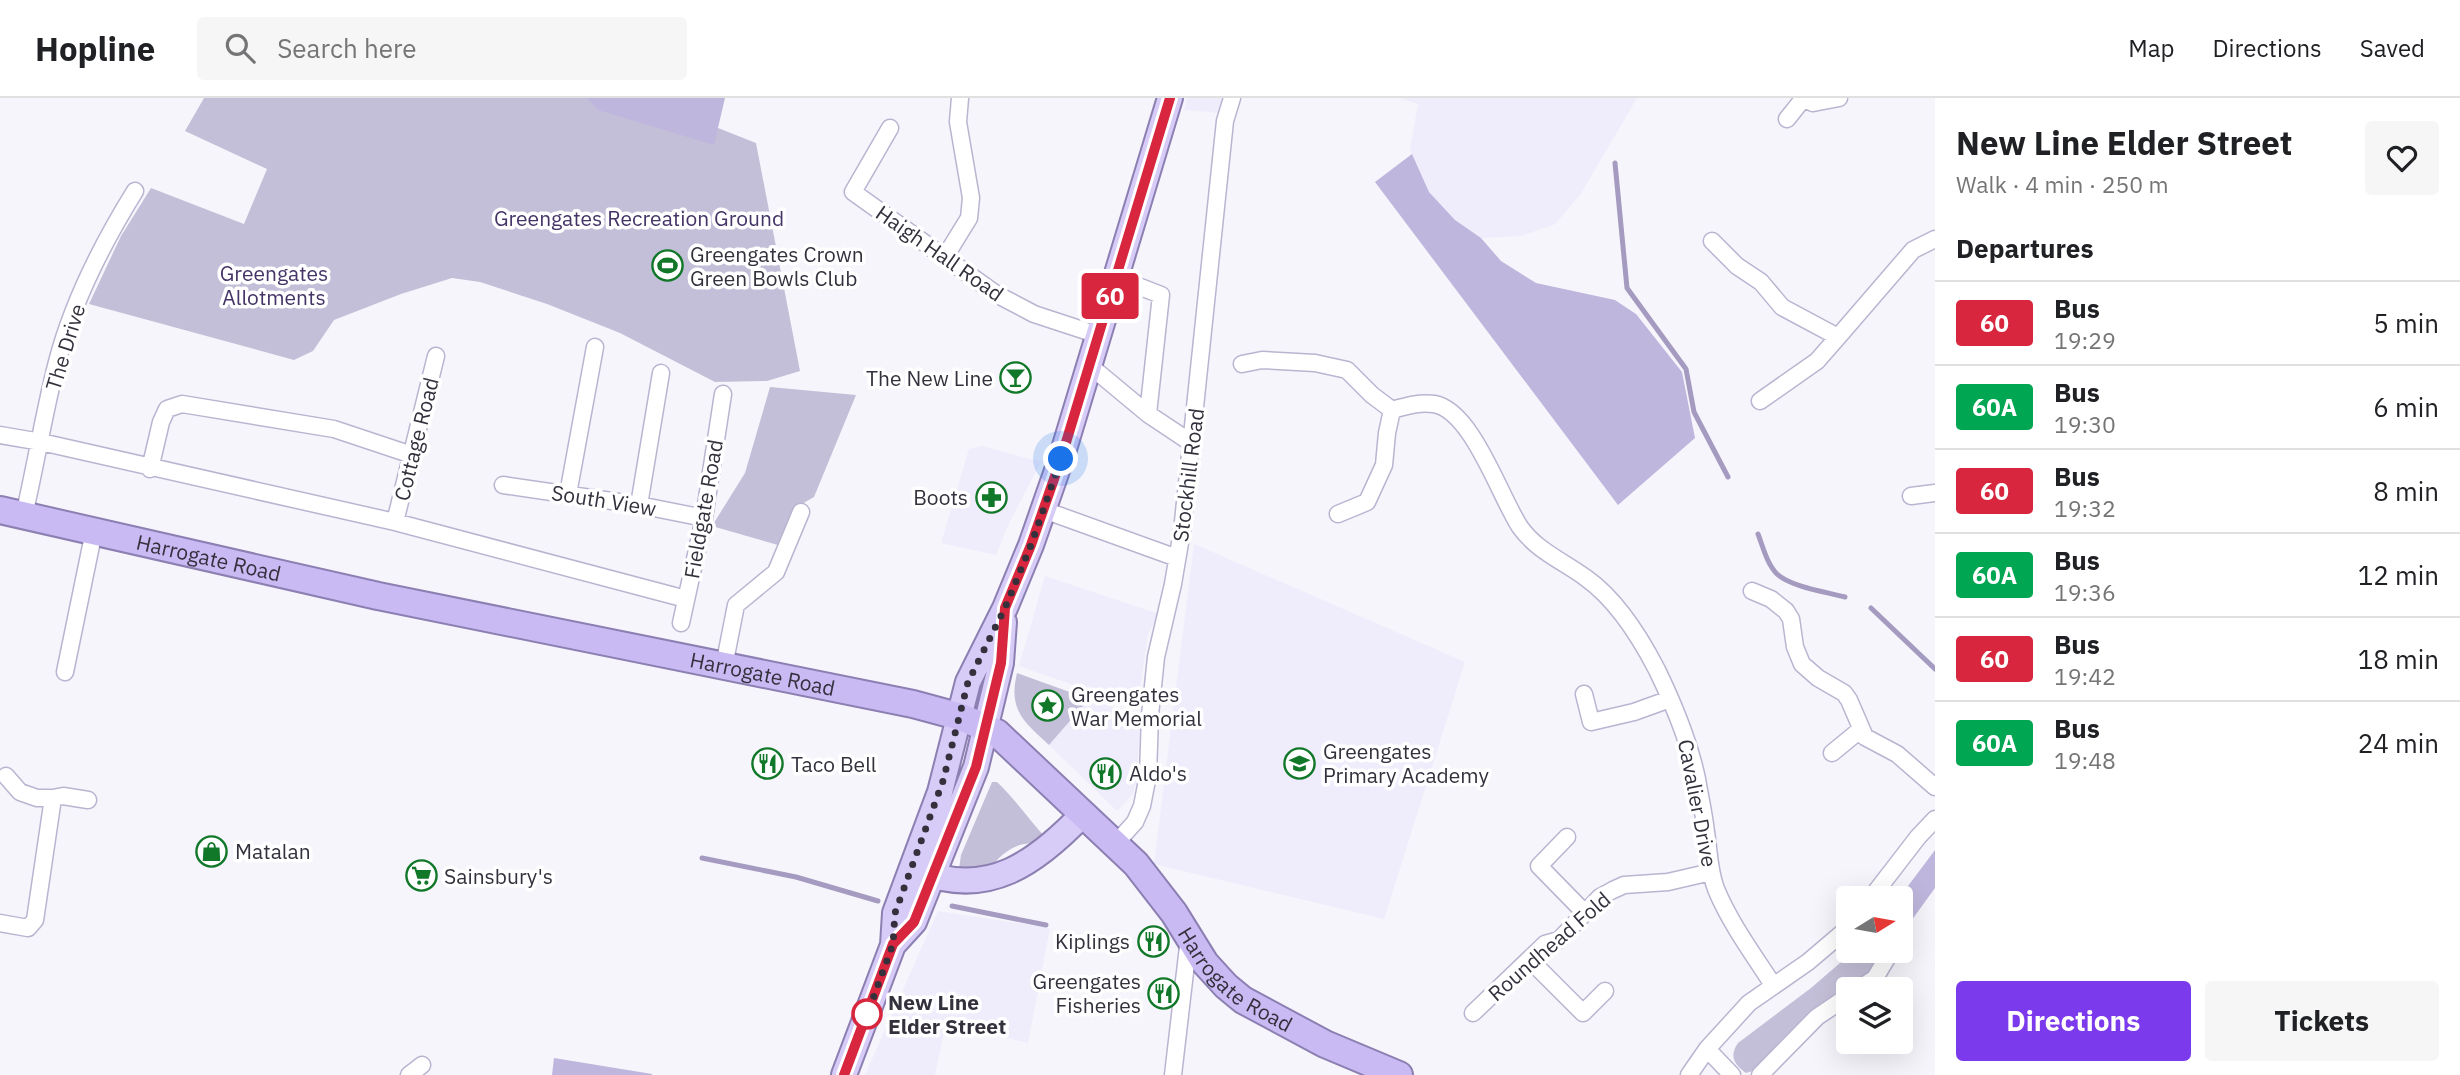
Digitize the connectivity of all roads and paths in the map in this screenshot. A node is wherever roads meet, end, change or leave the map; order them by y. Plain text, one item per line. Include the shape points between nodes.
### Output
1 (960, 98) edge
2 (1170, 98) edge
3 (1232, 98) edge
4 (1839, 98) edge
5 (1803, 99) edge
6 (1787, 119) dead end
7 (890, 128) dead end
8 (135, 191) dead end
9 (1935, 239) edge
10 (1712, 241) dead end
11 (945, 257) junction
12 (1115, 277) junction
13 (1098, 335) junction
14 (1838, 337) junction
15 (595, 347) dead end
16 (436, 356) dead end
17 (1242, 364) dead end
18 (1089, 365) junction
19 (661, 373) dead end
20 (723, 394) dead end
21 (1760, 401) dead end
22 (1392, 410) junction
23 (1148, 414) junction
24 (0, 435) edge
25 (41, 442) junction
26 (1193, 444) junction
27 (412, 455) junction
28 (150, 469) junction
29 (503, 485) dead end
30 (1935, 493) edge
31 (568, 494) junction
32 (1911, 496) dead end
33 (639, 505) junction
34 (1044, 510) junction
35 (12, 512) edge
36 (802, 512) dead end
37 (1338, 514) dead end
38 (704, 518) junction
39 (395, 522) junction
40 (94, 531) junction
41 (1177, 558) junction
42 (1752, 591) dead end
43 (686, 599) junction
44 (1005, 608) junction
45 (681, 623) dead end
46 (724, 666) junction
47 (65, 672) dead end
48 (1584, 694) dead end
49 (1670, 699) junction
50 (961, 717) junction
51 (987, 728) junction
52 (1860, 730) junction
53 (1832, 753) dead end
54 (6, 776) dead end
55 (1935, 787) edge
56 (52, 798) junction
57 (88, 800) dead end
58 (1083, 814) junction
59 (1935, 820) edge
60 (1567, 838) dead end
61 (1116, 843) junction
62 (923, 872) junction
63 (1711, 872) junction
64 (1880, 886) edge
65 (1585, 913) junction
66 (0, 923) edge
67 (1189, 938) junction
68 (1836, 938) edge
69 (1530, 960) junction
70 (1773, 985) junction
71 (1605, 991) dead end
72 (1836, 1004) edge
73 (1473, 1013) dead end
74 (1707, 1049) junction
75 (844, 1075) edge
76 (1173, 1075) edge
77 (1399, 1075) edge
78 (1689, 1075) edge
79 (1732, 1075) edge
80 (1760, 1075) edge

1 - 11 street via 958,122 971,198 969,218
2 - 12 main road
3 - 26 street, Stockhill Road via 1225,121
4 - 5 street via 1814,103
5 - 6 street
7 - 11 street, Haigh Hall Road via 853,191
8 - 25 street, The Drive via 75,308 57,361
9 - 14 street via 1913,250
10 - 14 street via 1761,282 1782,307
11 - 13 street, Haigh Hall Road via 996,294 1034,314
12 - 13 main road
12 - 23 street via 1161,295
13 - 18 main road
14 - 21 street via 1817,361
15 - 31 street
16 - 27 street, Cottage Road
17 - 22 street via 1262,360 1315,363 1348,370
18 - 23 street
18 - 34 main road
19 - 33 street
20 - 38 street, Fieldgate Road
22 - 37 street via 1384,465 1367,502
22 - 49 street, Cavalier Drive via 1436,404 1467,429 1530,542 1588,579 1607,598 1646,649
23 - 26 street
24 - 25 street
25 - 28 street
25 - 35 street, The Drive
26 - 41 street, Stockhill Road
27 - 28 street via 334,429 182,404 167,409
27 - 39 street, Cottage Road
28 - 39 street
29 - 31 street, South View
30 - 32 street
31 - 33 street, South View
33 - 38 street, South View
34 - 41 street
34 - 44 main road
35 - 40 highway, Harrogate Road
36 - 46 street via 776,572 736,606
38 - 43 street, Fieldgate Road
39 - 43 street
40 - 46 highway, Harrogate Road via 378,596
40 - 47 street
41 - 61 street, Stockhill Road via 1156,657 1142,806
42 - 52 street via 1786,611 1802,664 1844,693
43 - 45 street, Fieldgate Road
44 - 50 main road via 968,682
44 - 51 main road via 1001,663
46 - 50 highway, Harrogate Road
48 - 49 street via 1591,722
49 - 63 street, Cavalier Drive via 1697,778
50 - 51 highway, Harrogate Road
50 - 62 main road
51 - 58 highway, Harrogate Road
51 - 62 main road via 976,767
52 - 53 street
52 - 55 street
54 - 56 street via 20,792
56 - 57 street
56 - 66 street via 35,920 28,928
58 - 61 highway, Harrogate Road
58 - 62 main road via 1050,848 1004,874 964,882
59 - 64 street
60 - 65 street via 1539,866
61 - 67 highway, Harrogate Road via 1157,889
62 - 75 main road via 914,922 893,944
63 - 65 street, Roundhead Fold via 1668,882 1624,885 1600,897
63 - 70 street, Cavalier Drive via 1735,926
65 - 69 street, Roundhead Fold via 1559,940 1545,944
67 - 76 street
67 - 77 highway, Harrogate Road via 1212,971 1243,1000 1325,1044
68 - 70 street
69 - 71 street via 1583,1013
69 - 73 street, Roundhead Fold
70 - 74 street via 1749,1003
72 - 80 street via 1817,1017
74 - 78 street
74 - 79 street

